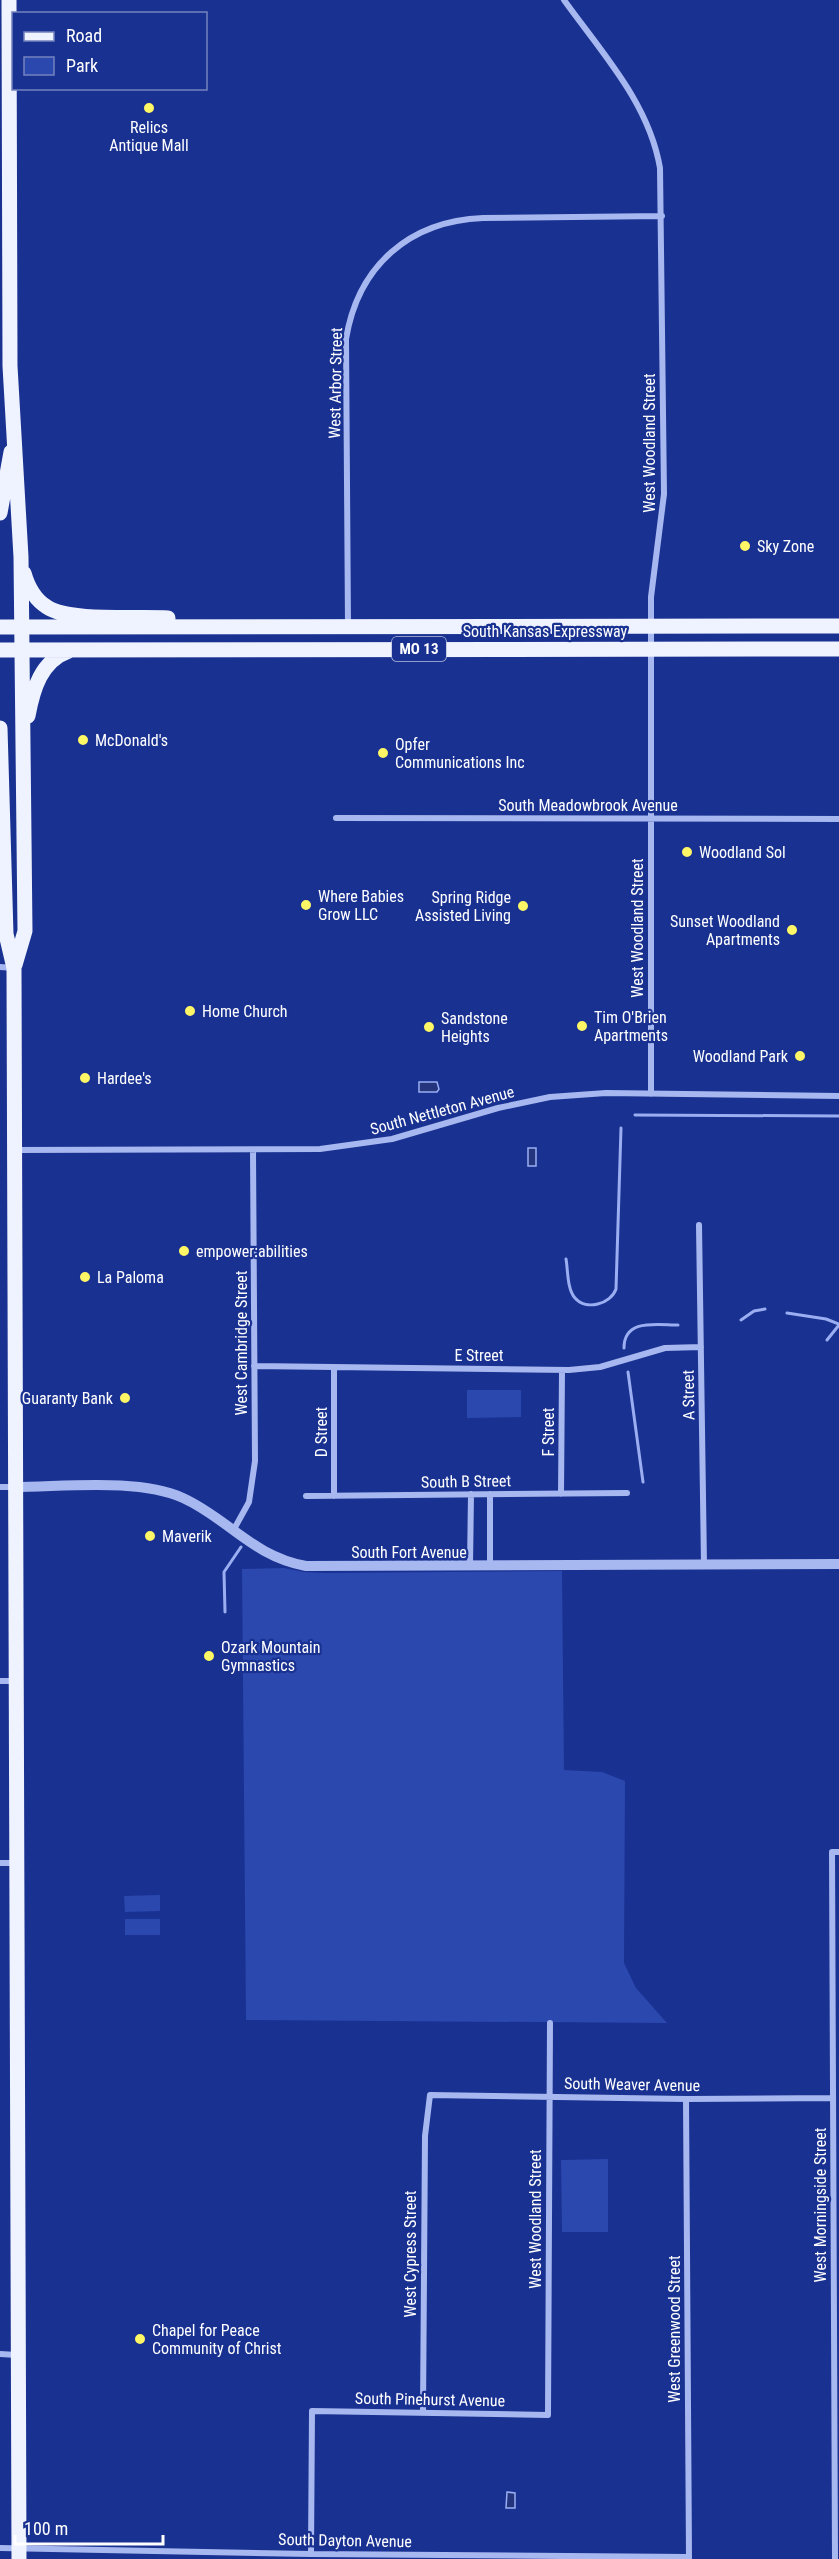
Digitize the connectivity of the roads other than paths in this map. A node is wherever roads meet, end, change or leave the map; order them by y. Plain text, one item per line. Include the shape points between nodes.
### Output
1 (9, 0) edge
2 (564, 0) edge
3 (662, 216) junction
4 (13, 440) junction
5 (0, 513) edge
6 (21, 557) junction
7 (651, 626) junction
8 (839, 626) edge
9 (0, 627) edge
10 (21, 627) junction
11 (348, 627) junction
12 (218, 628) junction
13 (651, 648) junction
14 (839, 649) edge
15 (0, 650) edge
16 (21, 650) junction
17 (70, 651) junction
18 (0, 728) edge
19 (22, 769) junction
20 (336, 818) dead end
21 (651, 819) junction
22 (839, 819) edge
23 (7, 968) edge
24 (651, 1094) junction
25 (839, 1096) edge
26 (15, 1150) junction
27 (253, 1151) junction
28 (699, 1225) dead end
29 (701, 1347) junction
30 (254, 1366) junction
31 (334, 1368) junction
32 (562, 1370) junction
33 (7, 1487) edge
34 (627, 1493) dead end
35 (471, 1494) junction
36 (490, 1494) junction
37 (561, 1494) junction
38 (306, 1496) dead end
39 (334, 1496) junction
40 (233, 1531) junction
41 (839, 1564) edge
42 (704, 1565) junction
43 (470, 1566) junction
44 (490, 1566) junction
45 (0, 1680) edge
46 (16, 1681) junction
47 (836, 1852) edge
48 (0, 1863) edge
49 (16, 1863) junction
50 (550, 2023) dead end
51 (429, 2095) joint
52 (550, 2096) junction
53 (833, 2098) junction
54 (686, 2099) junction
55 (0, 2354) edge
56 (18, 2355) junction
57 (423, 2413) junction
58 (548, 2415) joint
59 (0, 2548) edge
60 (176, 2551) junction
61 (19, 2554) edge
62 (311, 2554) junction
63 (518, 2557) edge
64 (689, 2558) edge
65 (176, 2559) edge
66 (835, 2559) edge

1 - 4 main road
2 - 3 street, West Woodland Street via 636,100 652,133 660,168
3 - 7 street, West Woodland Street via 664,494 653,570
3 - 11 street, West Arbor Street via 453,221 412,236 377,267 358,296 346,339
4 - 5 main road
4 - 6 main road
6 - 10 main road
6 - 12 main road via 32,592 40,603 53,610 71,615 171,619
7 - 8 main road, South Kansas Expressway / MO 13
7 - 11 main road, South Kansas Expressway / MO 13
7 - 13 street, West Woodland Street
9 - 10 main road, South Kansas Expressway / MO 13
10 - 12 main road, South Kansas Expressway / MO 13
10 - 16 main road
11 - 12 main road, South Kansas Expressway / MO 13
13 - 14 main road, South Kansas Expressway / MO 13
13 - 17 main road, South Kansas Expressway / MO 13
13 - 21 street, West Woodland Street
15 - 16 main road, South Kansas Expressway / MO 13
16 - 17 main road, South Kansas Expressway / MO 13
16 - 19 main road
17 - 19 main road via 48,664 36,685 27,719
18 - 23 main road
19 - 23 main road via 25,931
20 - 21 street, South Meadowbrook Avenue
21 - 22 street, South Meadowbrook Avenue
21 - 24 street, West Woodland Street
23 - 26 main road
24 - 25 street, South Nettleton Avenue
24 - 27 street, South Nettleton Avenue via 546,1098 366,1144
26 - 27 street, South Nettleton Avenue
26 - 33 main road
27 - 30 street, West Cambridge Street
28 - 29 street, A Street
29 - 32 street, E Street via 665,1348 600,1367
29 - 42 street, A Street
30 - 31 street, E Street
30 - 40 street, West Cambridge Street via 253,1484 249,1502
31 - 32 street, E Street
31 - 39 street, D Street
32 - 37 street, F Street
33 - 40 street, South Fort Avenue via 151,1488 185,1499
33 - 46 main road
34 - 37 street, South B Street
35 - 36 street, South B Street
35 - 39 street, South B Street
35 - 43 street
36 - 37 street, South B Street
36 - 44 street
38 - 39 street, South B Street
40 - 43 street, South Fort Avenue via 272,1557 306,1566
41 - 42 street, South Fort Avenue
42 - 44 street, South Fort Avenue
43 - 44 street, South Fort Avenue
45 - 46 street
46 - 49 main road
47 - 53 street, West Morningside Street
48 - 49 street
49 - 56 main road
50 - 52 street, West Woodland Street
51 - 52 street, South Weaver Avenue
51 - 57 street, West Cypress Street via 425,2136
52 - 54 street, South Weaver Avenue
52 - 58 street, West Woodland Street
53 - 54 street, South Weaver Avenue
53 - 66 street, West Morningside Street
54 - 64 street, West Greenwood Street
55 - 56 street
56 - 61 main road
57 - 58 street, South Pinehurst Avenue
57 - 62 street, South Pinehurst Avenue via 312,2411
59 - 61 street, South Dayton Avenue
60 - 61 street, South Dayton Avenue
60 - 62 street, South Dayton Avenue
60 - 65 street
62 - 63 street, South Dayton Avenue
63 - 64 street, South Dayton Avenue

